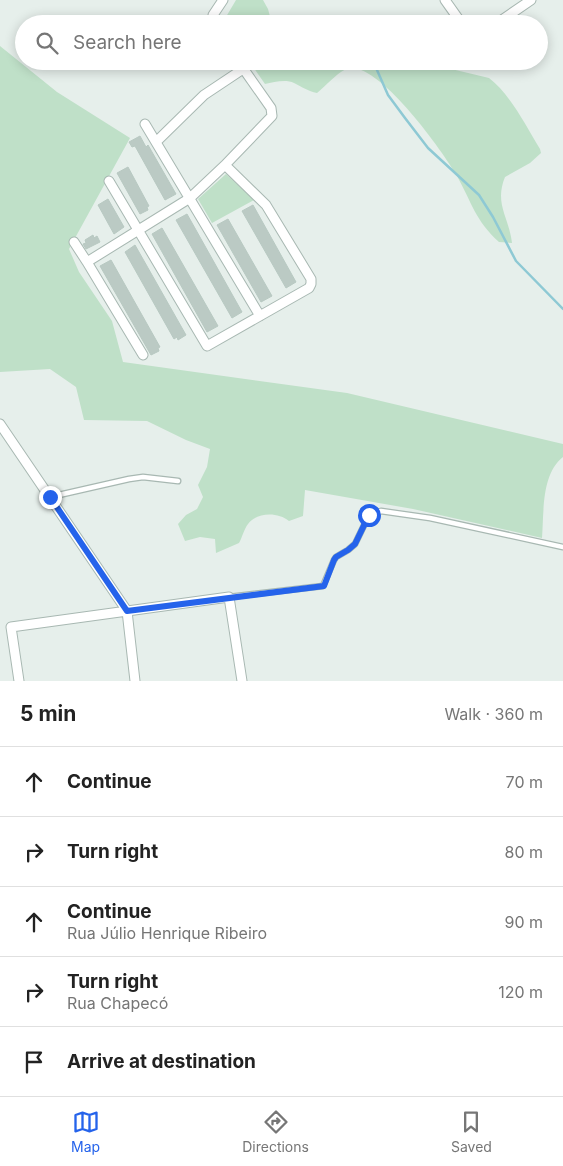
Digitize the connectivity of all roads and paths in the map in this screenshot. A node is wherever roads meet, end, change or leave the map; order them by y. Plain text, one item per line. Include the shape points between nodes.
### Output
1 (223, 0) edge
2 (445, 0) edge
3 (531, 0) edge
4 (213, 15) edge
5 (456, 15) edge
6 (509, 15) edge
7 (234, 70) edge
8 (243, 70) edge
9 (145, 124) dead end
10 (156, 142) junction
11 (225, 165) junction
12 (109, 181) dead end
13 (190, 198) junction
14 (138, 230) junction
15 (74, 242) dead end
16 (87, 262) junction
17 (260, 316) junction
18 (143, 355) dead end
19 (0, 424) edge
20 (178, 481) dead end
21 (50, 497) junction
22 (563, 548) edge
23 (230, 598) junction
24 (127, 611) junction
25 (19, 681) edge
26 (136, 681) edge
27 (242, 681) edge

1 - 4 street
2 - 5 street
3 - 6 street
7 - 10 street
8 - 11 street via 270,108 272,116
9 - 10 street
10 - 13 street
11 - 13 street
11 - 17 street via 266,205 311,278 309,288
12 - 14 street
13 - 14 street
13 - 17 street
14 - 16 street
14 - 17 street via 207,346
15 - 16 street
16 - 18 street
19 - 21 street
20 - 21 lane via 143,477
21 - 24 street
22 - 23 lane via 430,518 381,511 369,515 355,544 336,557 324,586
23 - 24 street
23 - 27 street
24 - 25 street via 11,627
24 - 26 street

